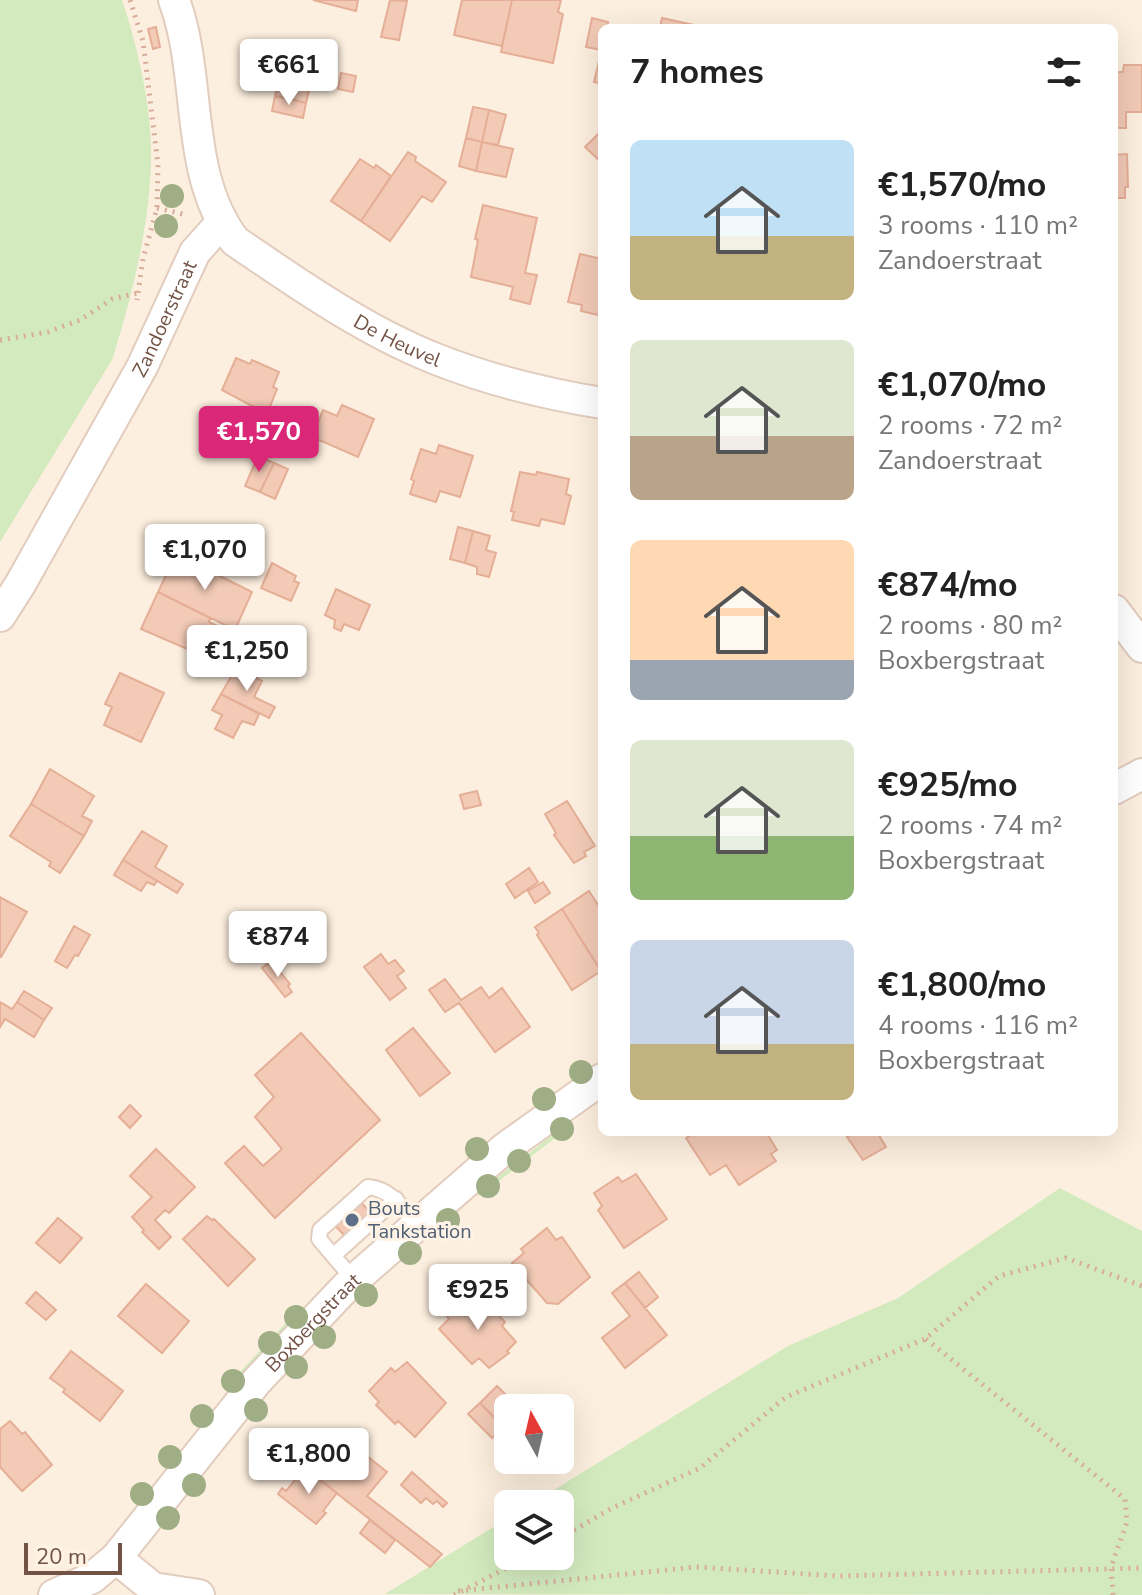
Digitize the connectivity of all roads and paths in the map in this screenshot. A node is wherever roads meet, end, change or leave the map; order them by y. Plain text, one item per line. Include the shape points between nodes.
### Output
1 (130, 0) edge
2 (174, 0) edge
3 (221, 223) junction
4 (138, 293) junction
5 (136, 306) dead end
6 (0, 340) edge
7 (598, 402) edge
8 (1118, 615) edge
9 (0, 616) edge
10 (1142, 647) edge
11 (1142, 774) edge
12 (1118, 787) edge
13 (598, 1082) edge
14 (396, 1199) junction
15 (417, 1224) junction
16 (334, 1255) junction
17 (354, 1280) junction
18 (1142, 1286) edge
19 (925, 1339) junction
20 (574, 1530) edge
21 (116, 1558) junction
22 (1111, 1567) junction
23 (1142, 1568) edge
24 (502, 1570) edge
25 (456, 1593) edge
26 (54, 1595) edge
27 (199, 1595) edge
28 (1113, 1595) edge

1 - 4 path via 143,41 158,165 157,208
2 - 3 street via 185,38 202,169
3 - 7 street, De Heuvel via 235,241 272,267 370,327 434,358 503,382
3 - 9 street, Zandoerstraat via 195,252 142,367
4 - 5 path
4 - 6 path via 112,299 48,332
8 - 10 street
11 - 12 street
13 - 15 street, Boxbergstraat via 505,1148
14 - 15 lane
14 - 16 lane
14 - 16 lane via 368,1187 320,1230 319,1239
15 - 17 street, Boxbergstraat
16 - 17 lane
17 - 21 street, Boxbergstraat via 257,1381
18 - 19 path via 1066,1258 999,1276
19 - 20 path via 786,1397 700,1468
19 - 22 path via 1125,1499 1127,1522
21 - 26 street, Boxbergstraat via 92,1578
21 - 27 street via 153,1588
22 - 23 path
22 - 25 path via 838,1576 696,1567
22 - 28 path
24 - 25 path

